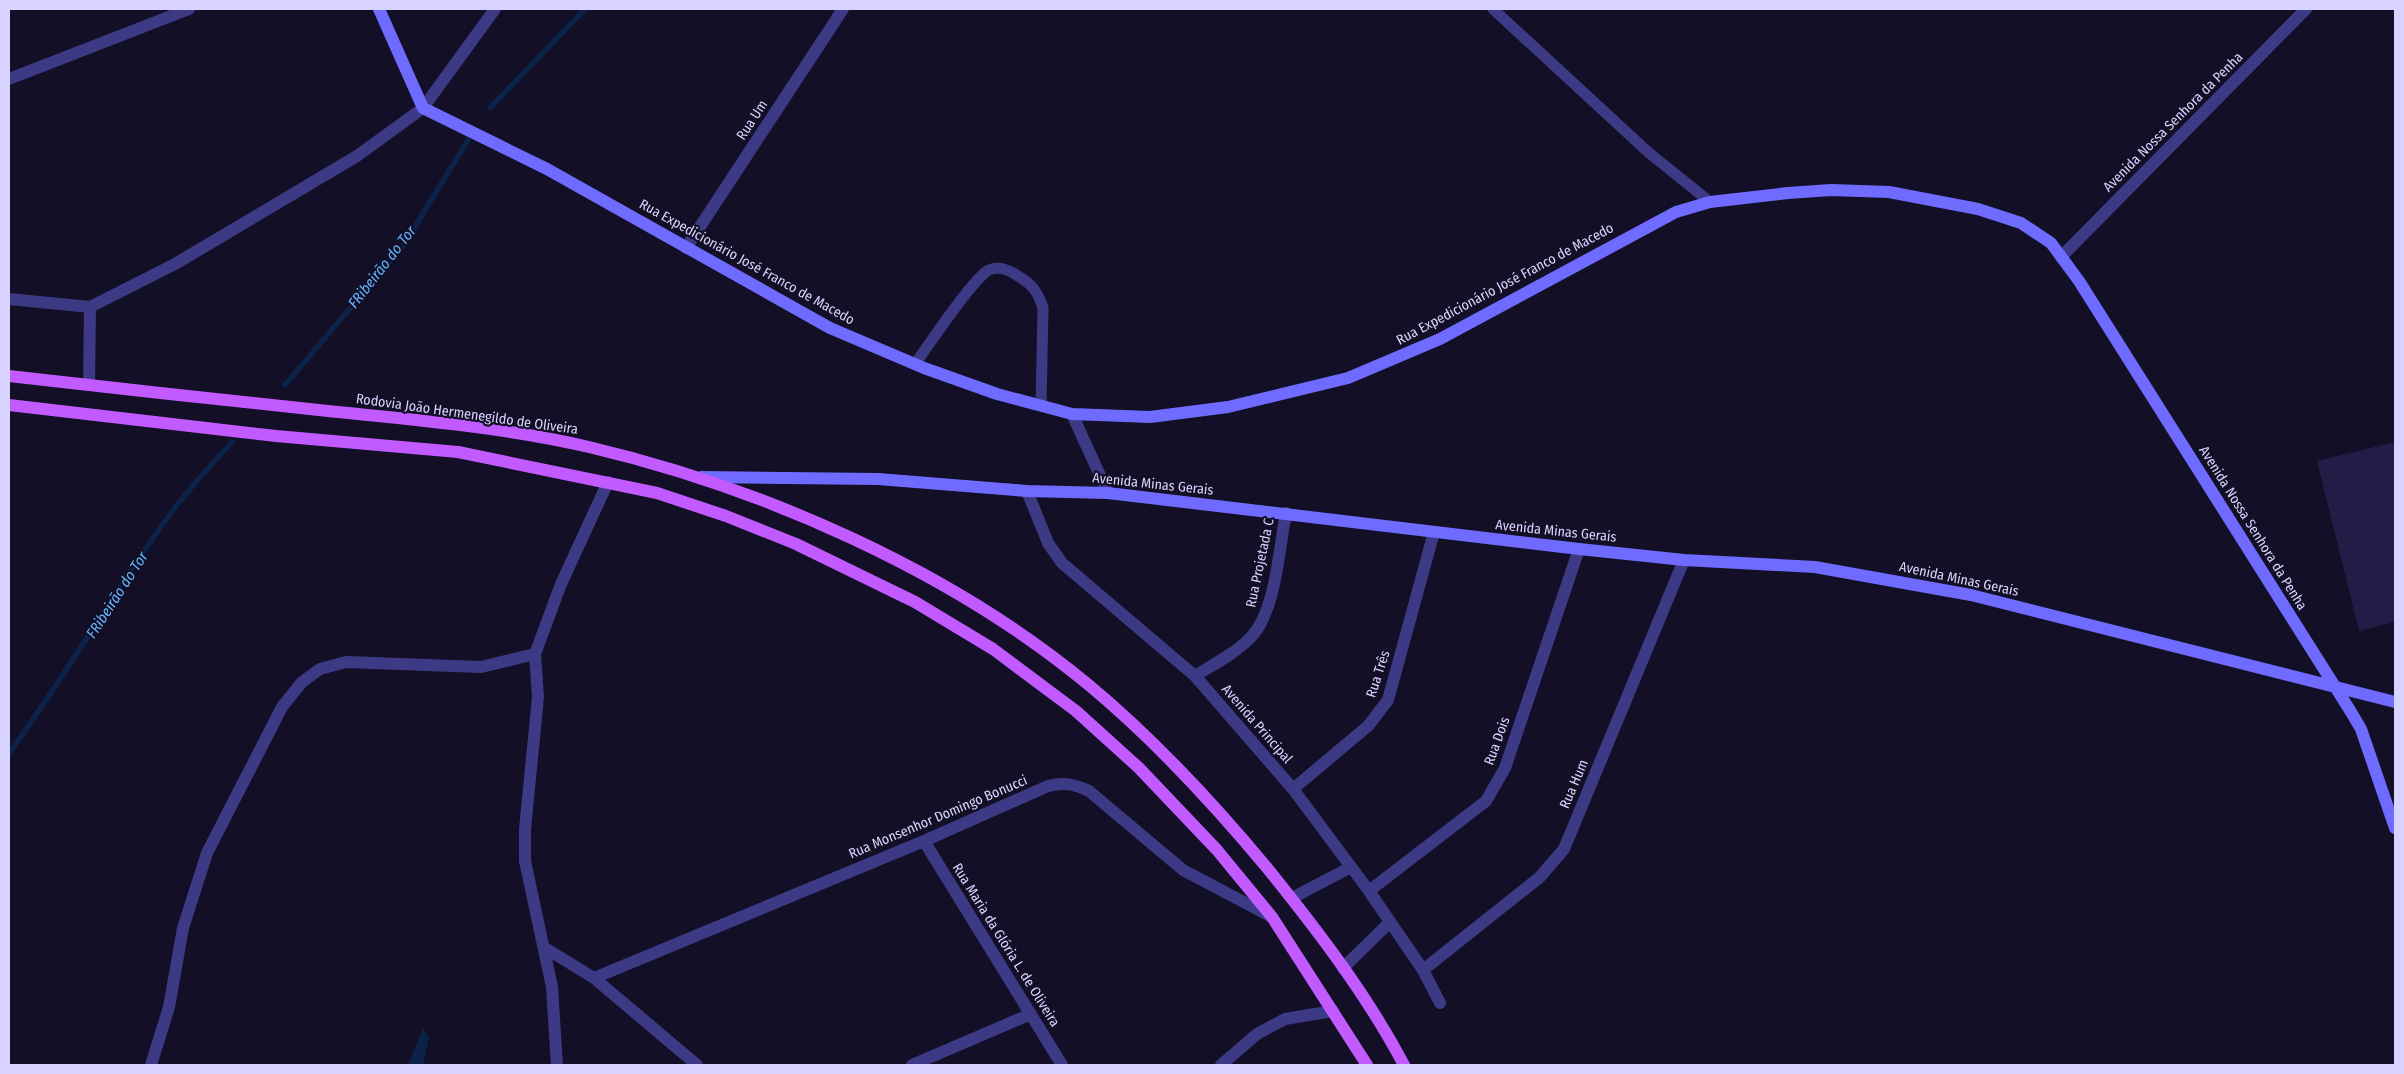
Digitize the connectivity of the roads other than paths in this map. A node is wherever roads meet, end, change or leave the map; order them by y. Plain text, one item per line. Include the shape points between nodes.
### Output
1 (189, 9) edge
2 (379, 9) edge
3 (494, 9) edge
4 (844, 9) edge
5 (1493, 9) edge
6 (2306, 9) edge
7 (9, 79) edge
8 (423, 108) junction
9 (1710, 202) junction
10 (2051, 243) joint
11 (686, 248) junction
12 (2061, 257) junction
13 (9, 299) edge
14 (90, 307) junction
15 (915, 364) junction
16 (9, 376) edge
17 (89, 385) junction
18 (9, 405) edge
19 (1041, 406) junction
20 (1072, 414) junction
21 (700, 477) junction
22 (608, 482) junction
23 (1027, 491) junction
24 (1108, 493) junction
25 (1286, 513) junction
26 (1434, 532) junction
27 (1579, 549) junction
28 (1684, 560) junction
29 (535, 654) junction
30 (1195, 676) junction
31 (2336, 688) junction
32 (2395, 702) edge
33 (1293, 789) junction
34 (2395, 828) edge
35 (924, 842) junction
36 (1351, 867) junction
37 (1369, 891) junction
38 (1292, 898) junction
39 (1272, 917) junction
40 (1390, 922) junction
41 (545, 948) junction
42 (1343, 968) junction
43 (1424, 970) junction
44 (594, 978) junction
45 (1440, 1003) dead end
46 (1333, 1011) junction
47 (1031, 1014) junction
48 (151, 1065) edge
49 (557, 1065) edge
50 (697, 1065) edge
51 (912, 1065) edge
52 (1062, 1065) edge
53 (1221, 1065) edge
54 (1367, 1065) edge
55 (1404, 1065) edge

1 - 7 street
2 - 8 street
3 - 8 street
4 - 11 street, Rua Um
5 - 9 lane via 1648,152
6 - 12 street, Avenida Nossa Senhora da Penha
8 - 11 street, Rua Expedicionário José Franco de Macedo via 547,169
8 - 14 street via 357,156 174,264
9 - 10 street, Rua Expedicionário José Franco de Macedo via 1831,190 1889,192 1978,210 2022,223
9 - 20 street, Rua Expedicionário José Franco de Macedo via 1676,212 1440,339 1348,378 1209,410 1150,417
10 - 12 street, Avenida Nossa Senhora da Penha
11 - 15 street, Rua Expedicionário José Franco de Macedo via 830,328
12 - 31 street, Avenida Nossa Senhora da Penha
13 - 14 street
14 - 17 street
15 - 19 street, Rua Expedicionário José Franco de Macedo via 997,394
15 - 19 lane via 987,271 997,268 1012,272 1031,284 1040,296 1043,308
16 - 17 main road, Rodovia João Hermenegildo de Oliveira
17 - 21 main road, Rodovia João Hermenegildo de Oliveira via 492,430 587,446
18 - 22 main road via 276,436 458,452
19 - 20 street, Rua Expedicionário José Franco de Macedo
20 - 24 street
21 - 23 street, Avenida Minas Gerais via 878,479
21 - 38 main road, Rodovia João Hermenegildo de Oliveira via 790,510 877,550 961,597 1030,641 1089,685 1164,753 1226,819
22 - 29 street via 561,584
22 - 39 main road via 657,493 796,544 916,602 993,649 1076,711 1139,768 1217,850
23 - 24 street, Avenida Minas Gerais
23 - 30 street, Avenida Principal via 1048,543 1062,563
24 - 25 street, Avenida Minas Gerais
25 - 26 street, Avenida Minas Gerais
25 - 30 street, Rua Projetada C via 1271,596 1260,625 1242,645
26 - 27 street, Avenida Minas Gerais
26 - 33 street, Rua Três via 1388,700 1368,726
27 - 28 street, Avenida Minas Gerais
27 - 37 street, Rua Dois via 1505,768 1486,801
28 - 31 street, Avenida Minas Gerais via 1815,568 1971,595
28 - 43 street, Rua Hum via 1564,849 1540,877
29 - 41 street via 538,697 524,829 525,861
29 - 48 street via 481,667 346,662 320,669 302,682 282,707 207,853 183,928 169,1007
30 - 33 street, Avenida Principal
31 - 32 street, Avenida Minas Gerais
31 - 34 street, Avenida Nossa Senhora da Penha via 2361,729
33 - 36 street, Avenida Principal
35 - 39 street, Rua Monsenhor Domingo Bonucci via 1048,786 1075,784 1089,791 1183,870
35 - 44 street, Rua Monsenhor Domingo Bonucci
35 - 47 street, Rua Maria da Glória L. de Oliveira
36 - 37 street, Avenida Principal
36 - 38 street
37 - 40 street, Avenida Principal
38 - 42 main road, Rodovia João Hermenegildo de Oliveira
39 - 46 main road
40 - 42 street
40 - 43 street, Avenida Principal
41 - 44 street
41 - 49 street via 552,987
42 - 55 main road, Rodovia João Hermenegildo de Oliveira via 1382,1025
43 - 45 street, Avenida Principal
44 - 50 street
46 - 53 street via 1285,1019 1257,1034
46 - 54 main road
47 - 51 street
47 - 52 street, Rua Maria da Glória L. de Oliveira

